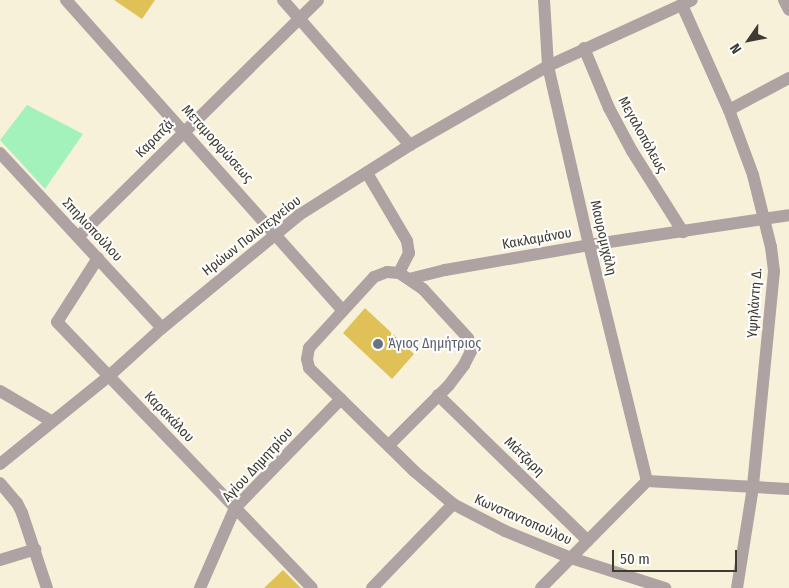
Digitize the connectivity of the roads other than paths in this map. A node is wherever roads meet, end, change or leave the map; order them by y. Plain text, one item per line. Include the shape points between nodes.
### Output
1 (66, 0) edge
2 (283, 0) edge
3 (318, 0) edge
4 (544, 0) edge
5 (784, 0) edge
6 (681, 3) edge
7 (789, 10) edge
8 (300, 19) junction
9 (584, 48) junction
10 (548, 66) junction
11 (789, 78) edge
12 (729, 110) junction
13 (185, 131) junction
14 (410, 145) junction
15 (0, 153) edge
16 (367, 173) junction
17 (789, 215) edge
18 (764, 220) junction
19 (683, 232) junction
20 (277, 234) junction
21 (78, 237) junction
22 (589, 246) junction
23 (98, 258) junction
24 (404, 276) junction
25 (343, 311) junction
26 (162, 328) junction
27 (109, 376) junction
28 (0, 391) edge
29 (438, 395) junction
30 (340, 399) junction
31 (51, 421) junction
32 (389, 445) junction
33 (0, 464) edge
34 (648, 481) junction
35 (0, 483) edge
36 (752, 487) junction
37 (789, 490) edge
38 (453, 504) junction
39 (236, 508) junction
40 (588, 541) junction
41 (35, 549) junction
42 (571, 558) junction
43 (0, 560) edge
44 (47, 588) edge
45 (200, 588) edge
46 (312, 588) edge
47 (372, 588) edge
48 (541, 588) edge
49 (665, 588) edge
50 (737, 588) edge

1 - 13 street, Μεταμορφώσεως
2 - 8 street
3 - 8 street, Καρατζά
4 - 10 street, Μαυρομιχάλη
5 - 7 street
6 - 9 street, Ηρώων Πολυτεχνείου
6 - 12 street, Υψηλάντη Δ.
8 - 13 street, Καρατζά
8 - 14 street
9 - 10 street, Ηρώων Πολυτεχνείου
9 - 19 street, Μεγαλοπόλεως via 609,108 632,151
10 - 14 street, Ηρώων Πολυτεχνείου
10 - 22 street, Μαυρομιχάλη
11 - 12 street
12 - 18 street, Υψηλάντη Δ. via 753,175
13 - 20 street, Μεταμορφώσεως
13 - 21 street, Καρατζά
14 - 16 street, Ηρώων Πολυτεχνείου
15 - 21 street, Σπηλιοπούλου
16 - 20 street, Ηρώων Πολυτεχνείου via 299,215
16 - 24 street via 407,241 409,253
17 - 18 street, Κακλαμάνου
18 - 19 street, Κακλαμάνου
18 - 36 street, Υψηλάντη Δ. via 774,281
19 - 22 street, Κακλαμάνου
20 - 25 street, Μεταμορφώσεως
20 - 26 street, Ηρώων Πολυτεχνείου
21 - 23 street, Σπηλιοπούλου
22 - 24 street, Κακλαμάνου
22 - 34 street, Μαυρομιχάλη
23 - 26 street, Σπηλιοπούλου
23 - 27 street, Καρακάλου via 57,322
24 - 25 street via 388,272 374,277
24 - 29 street via 423,289 468,338 471,351 464,365
25 - 30 street via 309,348 307,359 309,368
26 - 27 street, Ηρώων Πολυτεχνείου
27 - 31 street, Ηρώων Πολυτεχνείου
27 - 39 street, Καρακάλου
28 - 31 street
29 - 32 street
29 - 40 street, Μάτζαρη
30 - 32 street
30 - 39 street, Αγίου Δημητρίου
31 - 33 street, Ηρώων Πολυτεχνείου
32 - 38 street, Κωνσταντοπούλου
34 - 36 street
34 - 40 street
35 - 41 street via 17,503
36 - 37 street
36 - 50 street, Υψηλάντη Δ.
38 - 42 street, Κωνσταντοπούλου via 505,531
38 - 47 street
39 - 45 street, Αγίου Δημητρίου
39 - 46 street, Καρακάλου
40 - 42 street
41 - 43 street
41 - 44 street
42 - 48 street
42 - 49 street, Κωνσταντοπούλου

